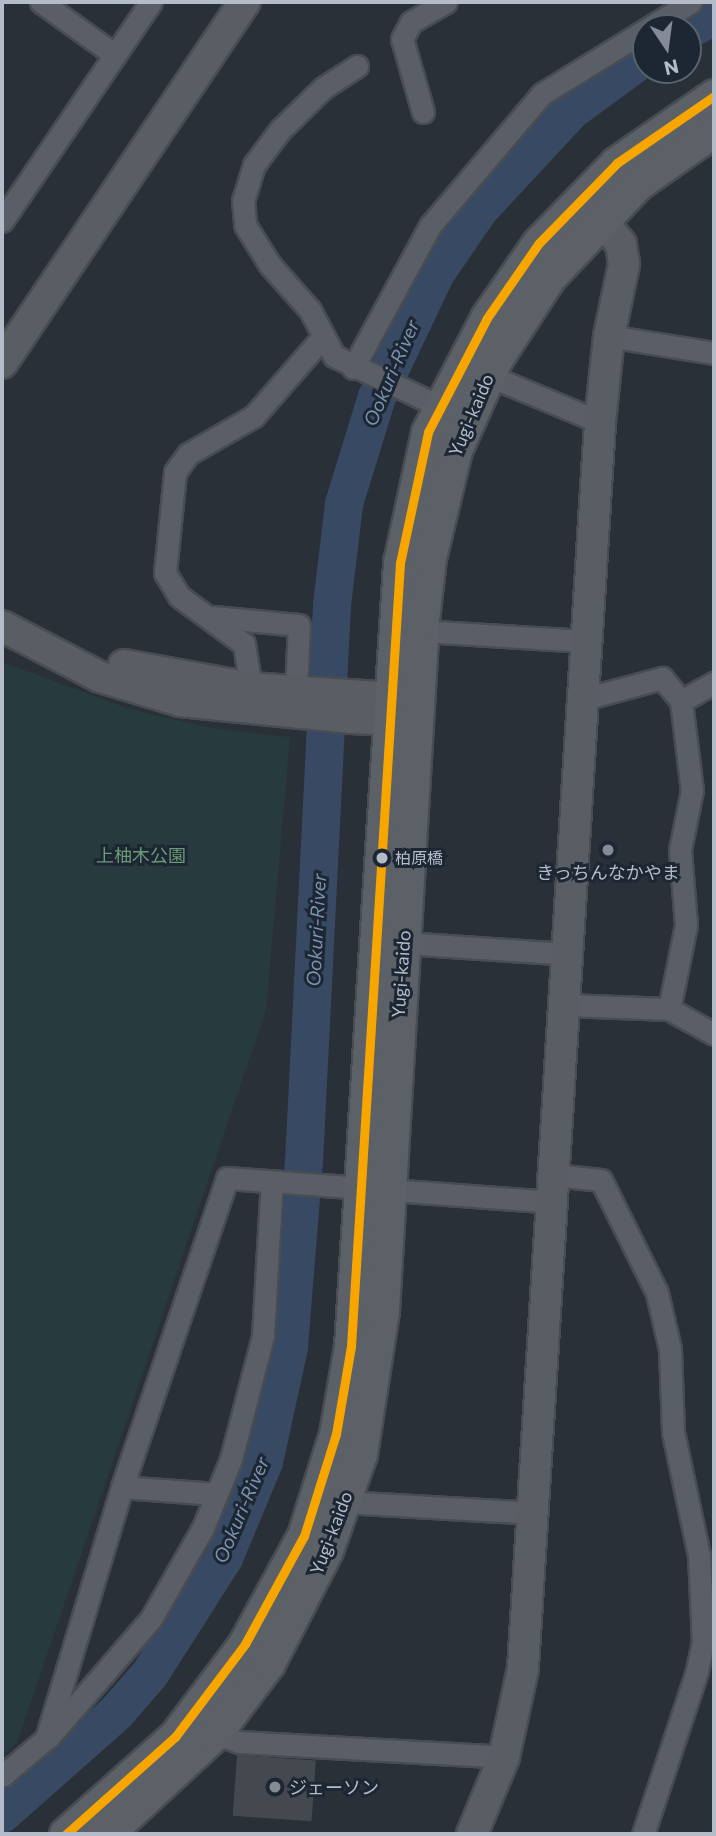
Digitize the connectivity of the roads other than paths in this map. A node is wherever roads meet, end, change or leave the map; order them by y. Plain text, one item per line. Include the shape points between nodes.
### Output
1 (41, 2) edge
2 (151, 2) edge
3 (244, 2) edge
4 (446, 2) edge
5 (691, 2) edge
6 (115, 55) junction
7 (357, 66) dead end
8 (714, 96) edge
9 (423, 112) dead end
10 (714, 130) edge
11 (591, 207) junction
12 (2, 221) edge
13 (609, 336) junction
14 (322, 338) junction
15 (714, 353) edge
16 (2, 363) edge
17 (357, 370) junction
18 (487, 375) junction
19 (440, 407) junction
20 (600, 422) junction
21 (214, 617) junction
22 (2, 626) edge
23 (422, 631) junction
24 (587, 641) junction
25 (44, 647) junction
26 (714, 683) edge
27 (251, 688) junction
28 (304, 699) junction
29 (584, 699) junction
30 (681, 701) junction
31 (400, 710) junction
32 (403, 943) junction
33 (568, 954) junction
34 (565, 1006) junction
35 (669, 1009) junction
36 (714, 1034) edge
37 (277, 1182) junction
38 (375, 1188) junction
39 (553, 1188) junction
40 (122, 1487) junction
41 (216, 1494) junction
42 (345, 1502) junction
43 (534, 1513) junction
44 (215, 1733) junction
45 (46, 1739) junction
46 (504, 1757) junction
47 (2, 1776) edge
48 (66, 1834) edge
49 (106, 1834) edge
50 (472, 1834) edge
51 (643, 1834) edge

1 - 6 street
2 - 6 street
3 - 16 street
4 - 9 street via 411,22 402,39
5 - 17 street via 542,94 430,226
6 - 12 street
7 - 14 street via 323,88 280,130 254,165 243,200 245,225 271,265 310,310
8 - 11 main road, Yugi-kaido via 634,150
10 - 11 main road, Yugi-kaido
11 - 13 street via 621,244 624,260
11 - 18 main road, Yugi-kaido
11 - 19 main road, Yugi-kaido via 516,273
13 - 15 street
13 - 20 street
14 - 17 street via 334,356
14 - 21 street via 254,416 188,453 175,472 166,573 179,596
17 - 19 street
18 - 20 street
18 - 23 main road, Yugi-kaido via 441,497
19 - 31 main road, Yugi-kaido via 420,457 404,525
20 - 24 street
21 - 27 street via 244,644
21 - 28 street via 299,625
22 - 25 street
23 - 24 street
23 - 31 main road, Yugi-kaido
24 - 29 street
25 - 27 street
25 - 28 street via 100,677 180,701
26 - 30 street
27 - 28 street
28 - 31 street
29 - 30 street via 662,678
29 - 33 street
30 - 35 street via 692,790 680,850 685,925
31 - 32 main road, Yugi-kaido
31 - 38 main road, Yugi-kaido
32 - 33 street
32 - 38 main road, Yugi-kaido
33 - 34 street
34 - 35 street
34 - 39 street
35 - 36 street
37 - 38 street
37 - 40 street via 227,1178
37 - 41 street via 263,1336 247,1405
38 - 39 street
38 - 42 main road, Yugi-kaido via 375,1382
38 - 48 main road, Yugi-kaido via 348,1375 336,1433 304,1536 245,1644 195,1713 139,1772
39 - 43 street
39 - 51 street via 601,1180 657,1293 670,1349 673,1432 699,1555 699,1661
40 - 41 street
40 - 45 street
41 - 45 street via 179,1573 151,1619
42 - 43 street
42 - 44 main road, Yugi-kaido via 286,1632
43 - 46 street via 523,1668
44 - 46 street via 239,1742
44 - 49 main road, Yugi-kaido
45 - 47 street
46 - 50 street

